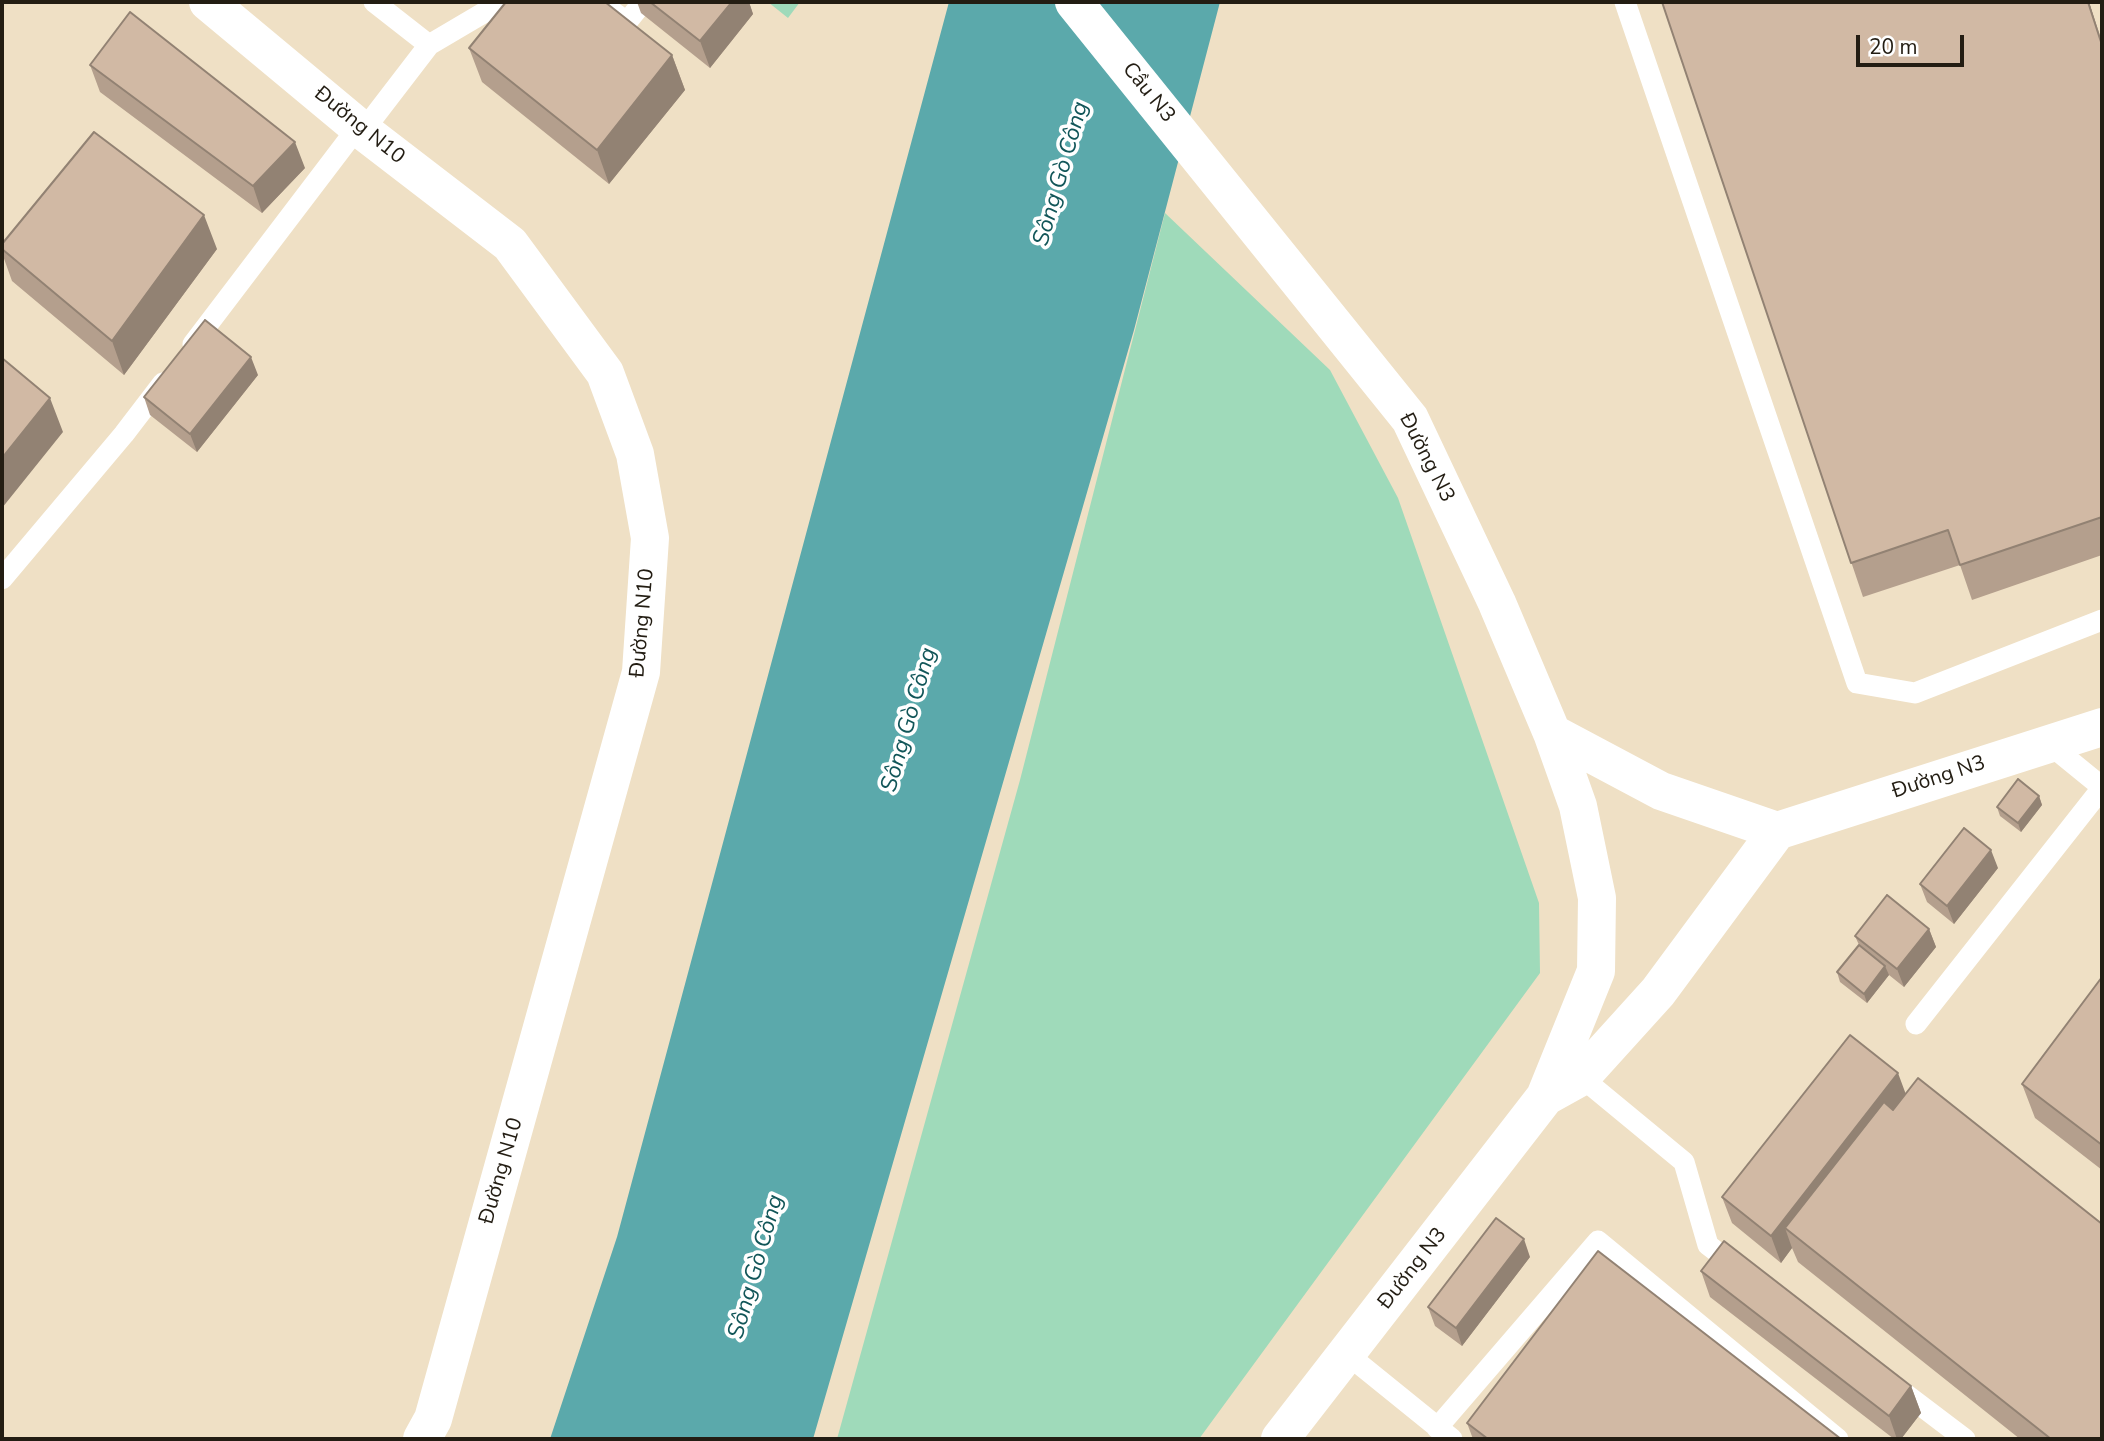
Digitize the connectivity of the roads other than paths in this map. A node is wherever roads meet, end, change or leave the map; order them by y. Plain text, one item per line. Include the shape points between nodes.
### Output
1 (208, 2) edge
2 (374, 2) edge
3 (502, 2) edge
4 (599, 2) edge
5 (643, 2) edge
6 (1074, 2) edge
7 (1625, 2) edge
8 (429, 45) junction
9 (360, 129) junction
10 (1222, 184) joint
11 (2, 579) edge
12 (2102, 620) edge
13 (2102, 727) edge
14 (1552, 733) junction
15 (2048, 743) junction
16 (2102, 787) edge
17 (1777, 831) junction
18 (1916, 1024) dead end
19 (1581, 1077) junction
20 (1545, 1097) junction
21 (1751, 1278) edge
22 (1347, 1354) junction
23 (1880, 1375) edge
24 (1444, 1433) edge
25 (422, 1439) edge
26 (1280, 1439) edge
27 (1838, 1439) edge
28 (1965, 1439) edge

1 - 9 street, Đường N10
2 - 8 lane
3 - 8 lane
4 - 5 lane via 627,22
6 - 10 street, Cầu N3
7 - 12 lane via 1857,683 1915,693
8 - 9 lane
9 - 11 lane via 124,434
9 - 25 street, Đường N10 via 510,243 605,373 635,454 650,537 641,672 433,1419
10 - 14 street, Đường N3 via 1410,419
13 - 15 street, Đường N3
14 - 17 street via 1661,792
14 - 20 street, Đường N3 via 1578,806 1597,898 1597,971
15 - 16 lane
15 - 17 street, Đường N3
16 - 18 lane
17 - 19 street, Đường N3 via 1658,992
19 - 20 street, Đường N3
19 - 21 lane via 1684,1162 1708,1245
20 - 22 street, Đường N3
22 - 24 lane
22 - 26 street, Đường N3
23 - 28 lane
24 - 27 lane via 1598,1241

